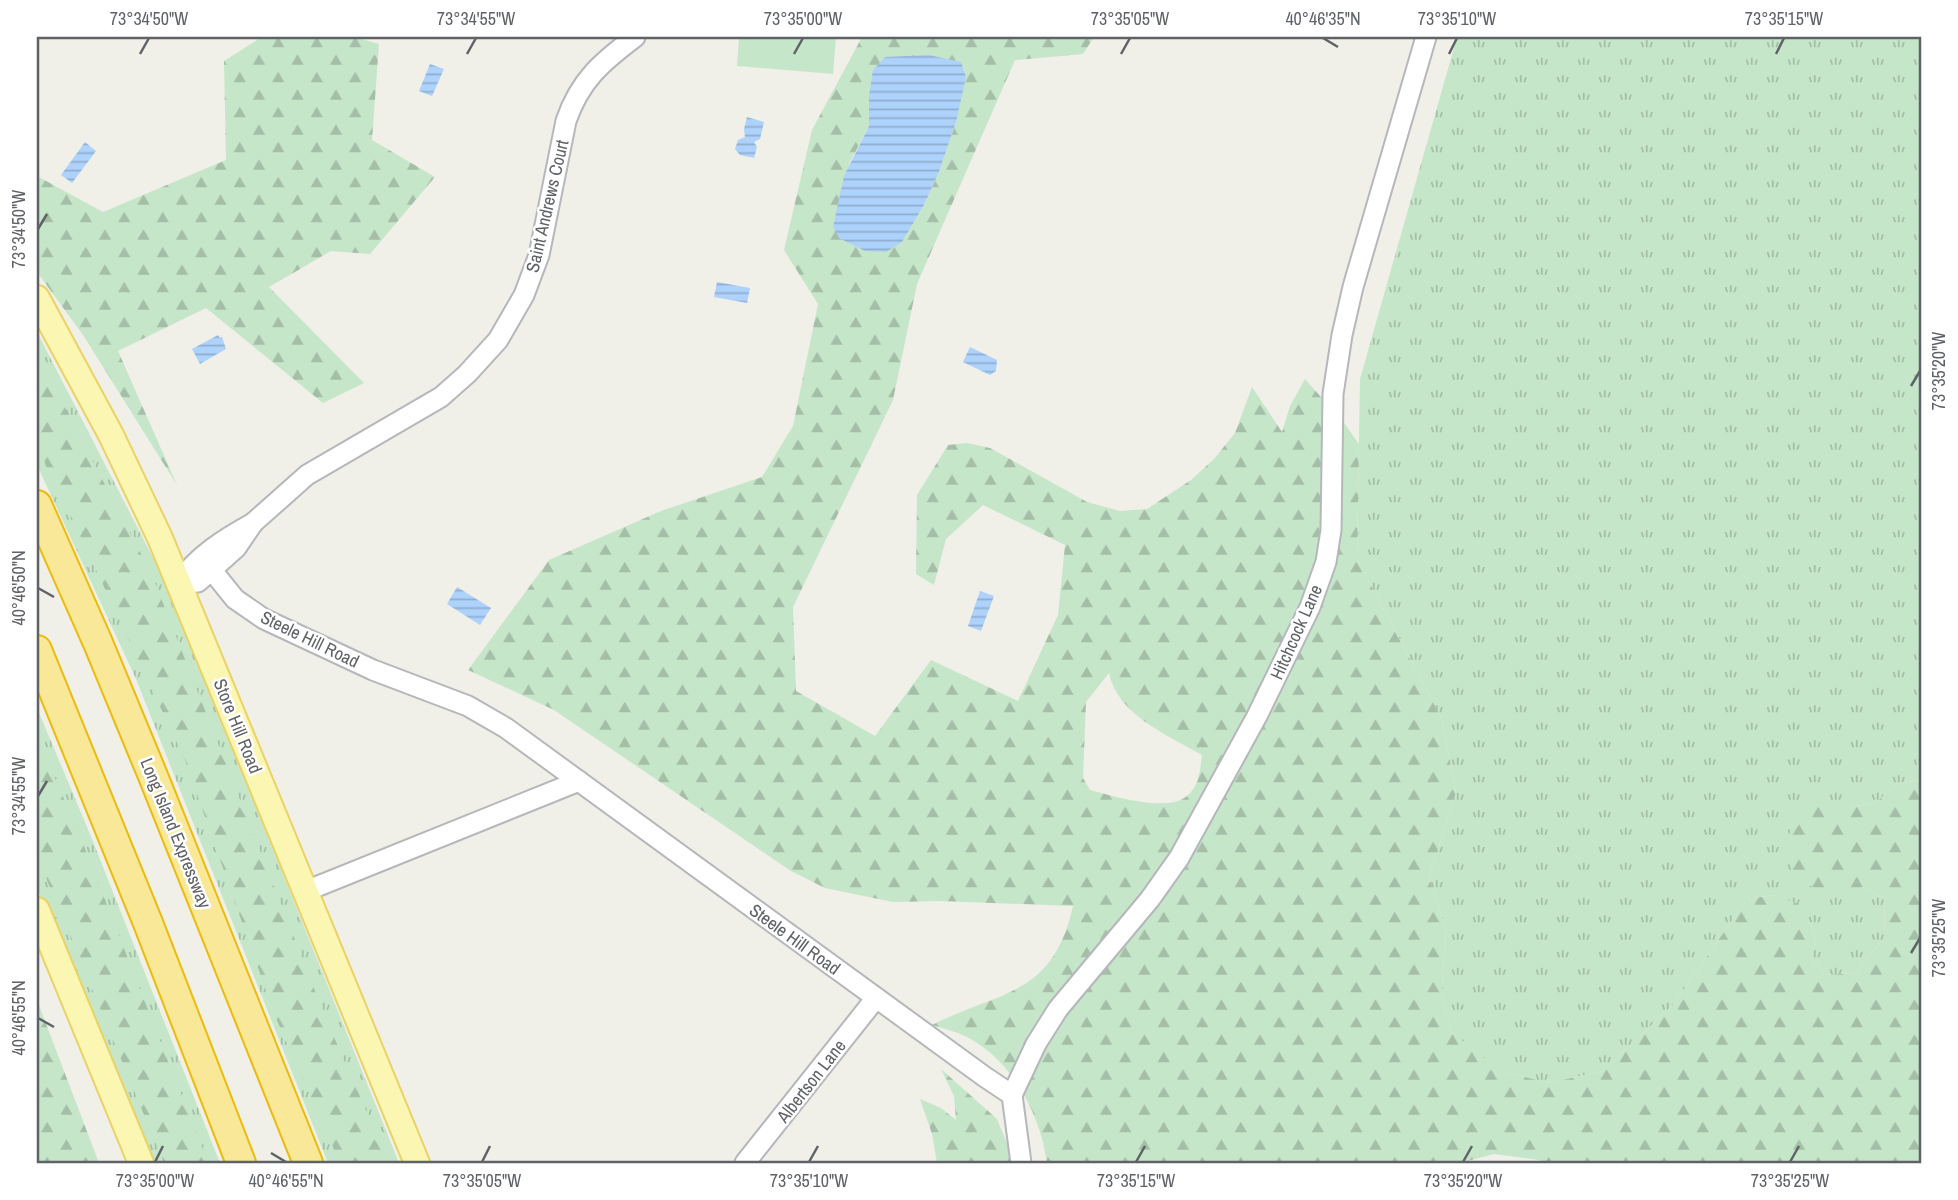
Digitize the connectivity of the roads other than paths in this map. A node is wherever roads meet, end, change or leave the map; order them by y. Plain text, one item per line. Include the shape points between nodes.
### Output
1 (635, 37) edge
2 (1426, 37) edge
3 (37, 298) edge
4 (37, 505) edge
5 (206, 564) junction
6 (179, 583) junction
7 (37, 650) edge
8 (579, 781) junction
9 (306, 891) junction
10 (37, 910) edge
11 (876, 998) junction
12 (1012, 1095) junction
13 (141, 1163) edge
14 (241, 1163) edge
15 (308, 1163) edge
16 (418, 1163) edge
17 (745, 1163) edge
18 (1021, 1163) edge

1 - 5 street, Saint Andrews Court via 592,72 571,107 539,256 498,341 441,397 307,475 253,523 236,548
2 - 12 street, Hitchcock Lane via 1342,335 1333,388 1331,530 1326,562 1310,607 1179,858 1058,1009
3 - 6 main road, Store Hill Road via 111,435
4 - 15 highway, Long Island Expressway via 88,618
5 - 6 street, Saint Andrews Court via 198,582
5 - 8 street, Steele Hill Road via 235,599 264,619 373,670 468,706
6 - 9 main road, Store Hill Road
7 - 14 highway
8 - 9 street
8 - 11 street, Steele Hill Road
9 - 16 main road, Store Hill Road
10 - 13 main road
11 - 12 street, Steele Hill Road
11 - 17 street, Albertson Lane
12 - 18 street

